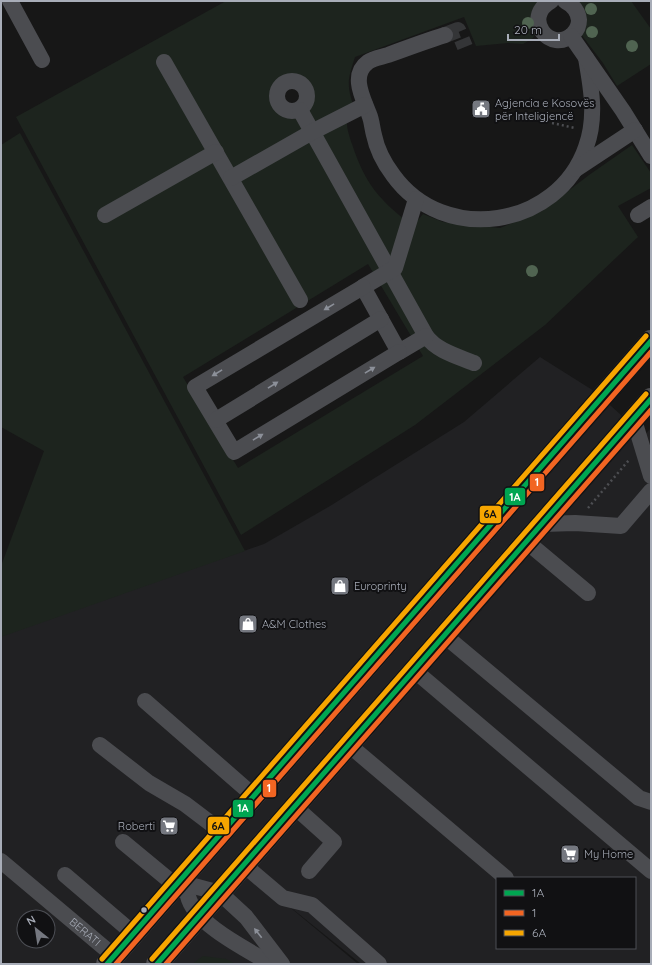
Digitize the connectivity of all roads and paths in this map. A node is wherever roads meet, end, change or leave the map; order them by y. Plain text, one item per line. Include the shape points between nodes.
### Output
1 (10, 1) edge
2 (551, 1) edge
3 (565, 1) edge
4 (445, 35) tunnel mouth
5 (571, 36) junction
6 (586, 58) junction
7 (42, 60) dead end
8 (164, 62) dead end
9 (365, 106) junction
10 (300, 110) dead end
11 (635, 130) junction
12 (312, 132) junction
13 (216, 152) junction
14 (651, 156) edge
15 (576, 169) junction
16 (231, 178) junction
17 (416, 199) junction
18 (105, 215) dead end
19 (390, 271) junction
20 (363, 288) junction
21 (300, 300) dead end
22 (380, 318) junction
23 (426, 336) junction
24 (651, 341) edge
25 (400, 352) junction
26 (474, 363) dead end
27 (645, 410) edge
28 (216, 420) junction
29 (642, 444) junction
30 (651, 476) edge
31 (651, 491) edge
32 (543, 524) junction
33 (575, 524) junction
34 (527, 542) junction
35 (588, 593) dead end
36 (445, 636) junction
37 (415, 671) junction
38 (145, 701) dead end
39 (100, 745) dead end
40 (349, 745) junction
41 (254, 796) junction
42 (651, 802) edge
43 (294, 807) junction
44 (222, 832) junction
45 (123, 842) dead end
46 (1, 861) edge
47 (244, 865) junction
48 (309, 871) dead end
49 (651, 871) edge
50 (65, 875) dead end
51 (505, 877) edge
52 (180, 884) junction
53 (220, 892) junction
54 (199, 916) junction
55 (134, 934) junction
56 (111, 960) edge
57 (157, 964) edge
58 (271, 964) edge
59 (282, 964) edge
60 (379, 964) edge

1 - 7 street
2 - 5 street via 542,8 539,15 538,21 542,32 553,39 566,39
3 - 5 street via 576,9 578,16 577,29
4 - 9 street via 368,61 359,75 358,84
5 - 6 street
6 - 11 street
6 - 15 street via 593,98 591,129
8 - 13 street
9 - 12 street
9 - 17 street via 371,119 376,143 386,164 394,177
10 - 12 street
11 - 14 street
11 - 15 street
12 - 16 street
12 - 19 street
13 - 16 street
13 - 18 street
15 - 17 street via 563,186 547,199 527,210 506,217 487,220 455,217
16 - 21 street
17 - 19 street via 395,268
19 - 20 street
19 - 23 street
20 - 22 street
20 -> 28 street via 195,386
22 - 25 street
28 -> 22 street
23 - 25 street
23 - 26 street via 438,347
24 - 41 highway
28 -> 25 street via 234,452
27 - 29 street
27 - 32 highway
29 - 30 street
29 - 33 path
31 - 33 street via 620,526
32 - 33 street
32 - 34 highway
34 - 35 street
34 - 36 highway
36 - 37 highway
36 - 42 street via 639,798
37 - 40 highway
37 - 49 street
38 - 41 street
39 - 44 street via 149,783 185,804
40 - 43 highway
40 - 51 street
41 - 44 highway
43 - 47 highway
43 - 48 street via 334,842
44 - 52 highway
45 - 52 street
46 - 56 street, BERATI
47 - 53 highway
47 - 60 street via 283,898 312,905
50 - 55 street
52 - 53 street
52 - 54 street
52 - 55 highway
53 - 54 highway
59 -> 53 street via 246,917
54 - 57 highway
54 - 58 street via 227,938
55 - 56 highway

